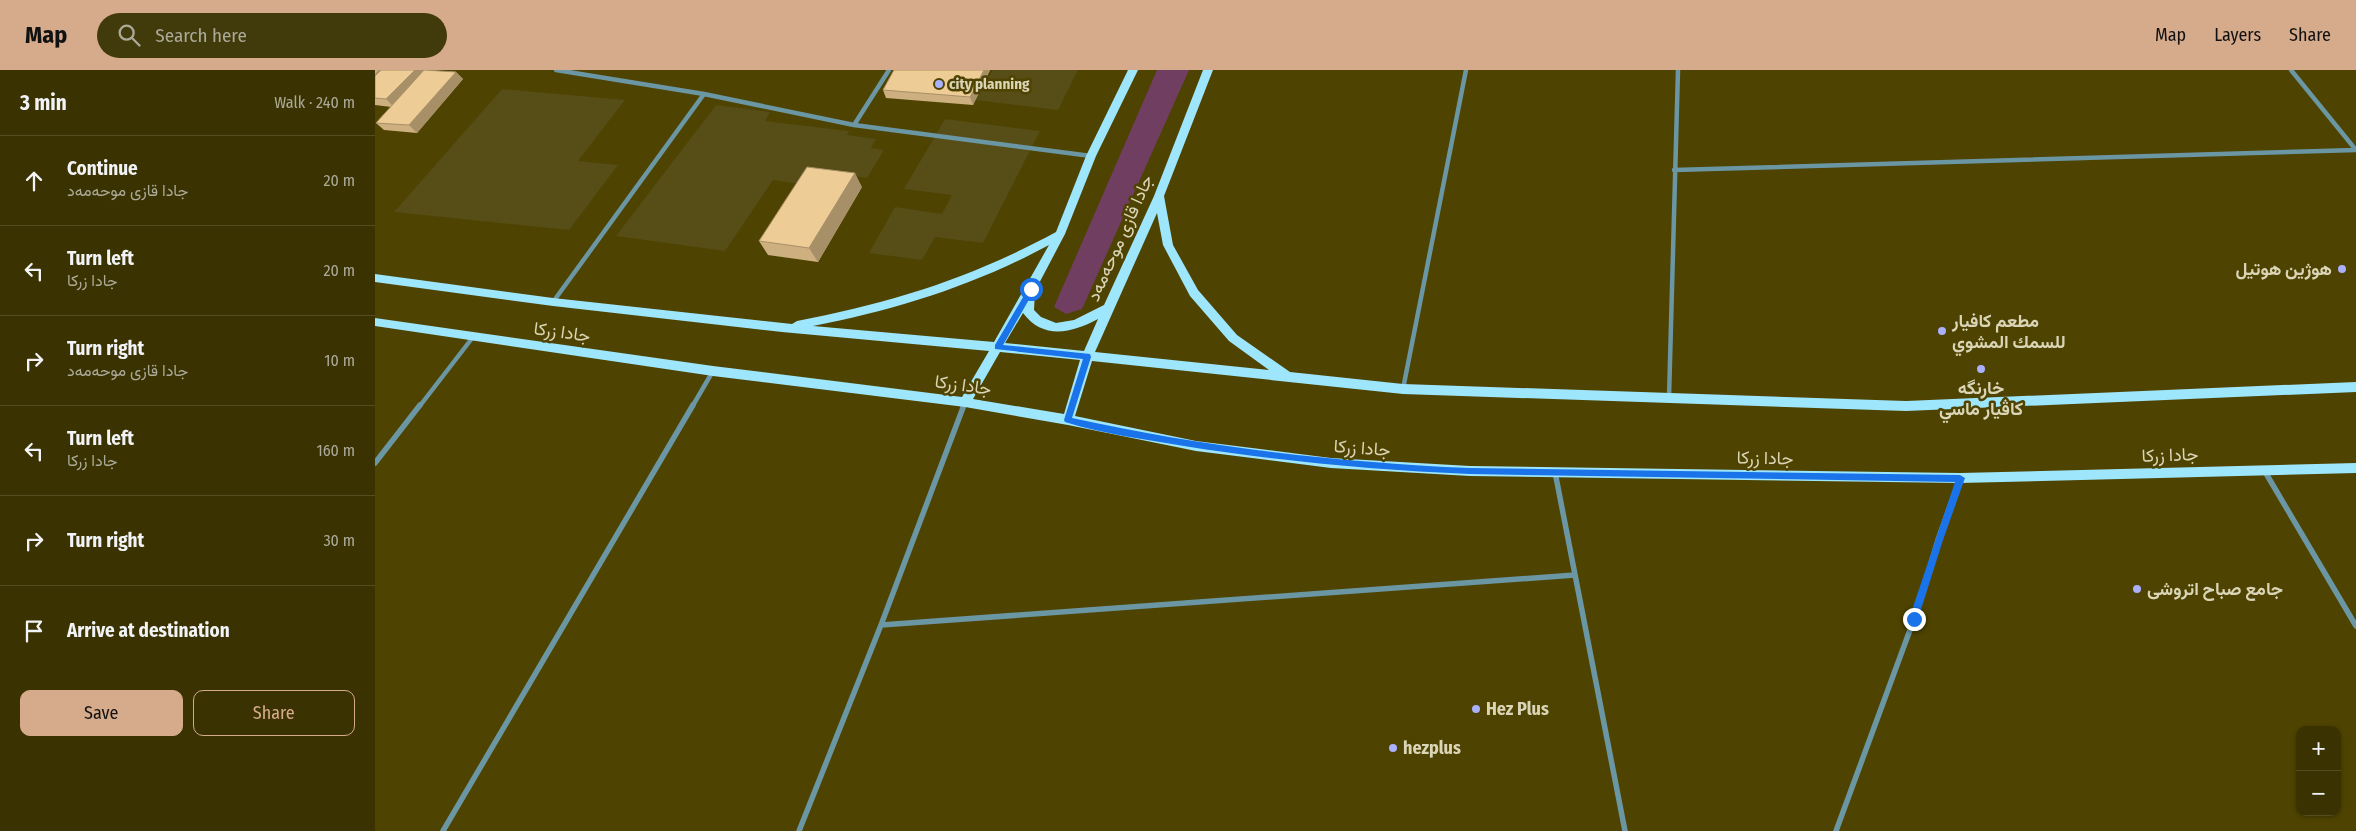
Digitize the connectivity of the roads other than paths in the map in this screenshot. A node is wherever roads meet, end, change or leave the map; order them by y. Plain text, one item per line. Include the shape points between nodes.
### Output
1 (556, 70) edge
2 (889, 70) edge
3 (1133, 70) edge
4 (1208, 70) edge
5 (1466, 70) edge
6 (1678, 70) edge
7 (2291, 70) edge
8 (573, 71) edge
9 (704, 94) junction
10 (854, 125) junction
11 (2356, 150) edge
12 (1091, 156) junction
13 (1674, 170) junction
14 (1159, 196) junction
15 (1060, 234) junction
16 (375, 278) edge
17 (1031, 289) junction
18 (553, 302) junction
19 (1109, 308) junction
20 (375, 322) edge
21 (782, 328) junction
22 (473, 337) junction
23 (998, 347) junction
24 (1087, 357) junction
25 (713, 371) junction
26 (1287, 377) junction
27 (2356, 387) edge
28 (1403, 389) junction
29 (1669, 398) junction
30 (965, 402) junction
31 (1068, 420) junction
32 (375, 463) edge
33 (2356, 468) edge
34 (2264, 470) junction
35 (1555, 472) junction
36 (1960, 478) junction
37 (1575, 575) junction
38 (881, 625) junction
39 (2356, 626) edge
40 (443, 831) edge
41 (799, 831) edge
42 (1625, 831) edge
43 (1836, 831) edge

1 - 8 street
2 - 10 street
3 - 12 main road
4 - 14 main road, جادا قازی موحەمەد
5 - 28 street
6 - 13 street
7 - 11 street
8 - 9 street
9 - 10 street
9 - 18 street
10 - 12 street
11 - 13 street
12 - 15 main road
13 - 29 street
14 - 19 main road, جادا قازی موحەمەد
14 - 26 main road via 1168,244 1193,293 1233,338
15 - 17 main road
15 - 21 main road via 999,266 930,293 857,314
16 - 18 main road, جادا زرکا
17 - 19 main road via 1028,311 1034,319 1047,326 1064,328 1078,325
17 - 23 main road
18 - 21 main road, جادا زرکا
19 - 24 main road, جادا قازی موحەمەد
20 - 22 main road, جادا زرکا
21 - 23 main road, جادا زرکا
22 - 25 main road, جادا زرکا
22 - 32 street
23 - 24 main road, جادا زرکا
23 - 30 main road
24 - 26 main road, جادا زرکا
24 - 31 main road, جادا قازی موحەمەد
25 - 30 main road, جادا زرکا
25 - 40 street
26 - 28 main road, جادا زرکا
27 - 29 main road, جادا زرکا via 1906,406
28 - 29 main road, جادا زرکا
30 - 31 main road, جادا زرکا
30 - 38 street
31 - 35 main road, جادا زرکا via 1196,446 1321,462
33 - 34 main road, جادا زرکا
34 - 36 main road, جادا زرکا
34 - 39 street
35 - 36 main road, جادا زرکا
35 - 37 street
36 - 43 street via 1914,619
37 - 38 street
37 - 42 street
38 - 41 street

